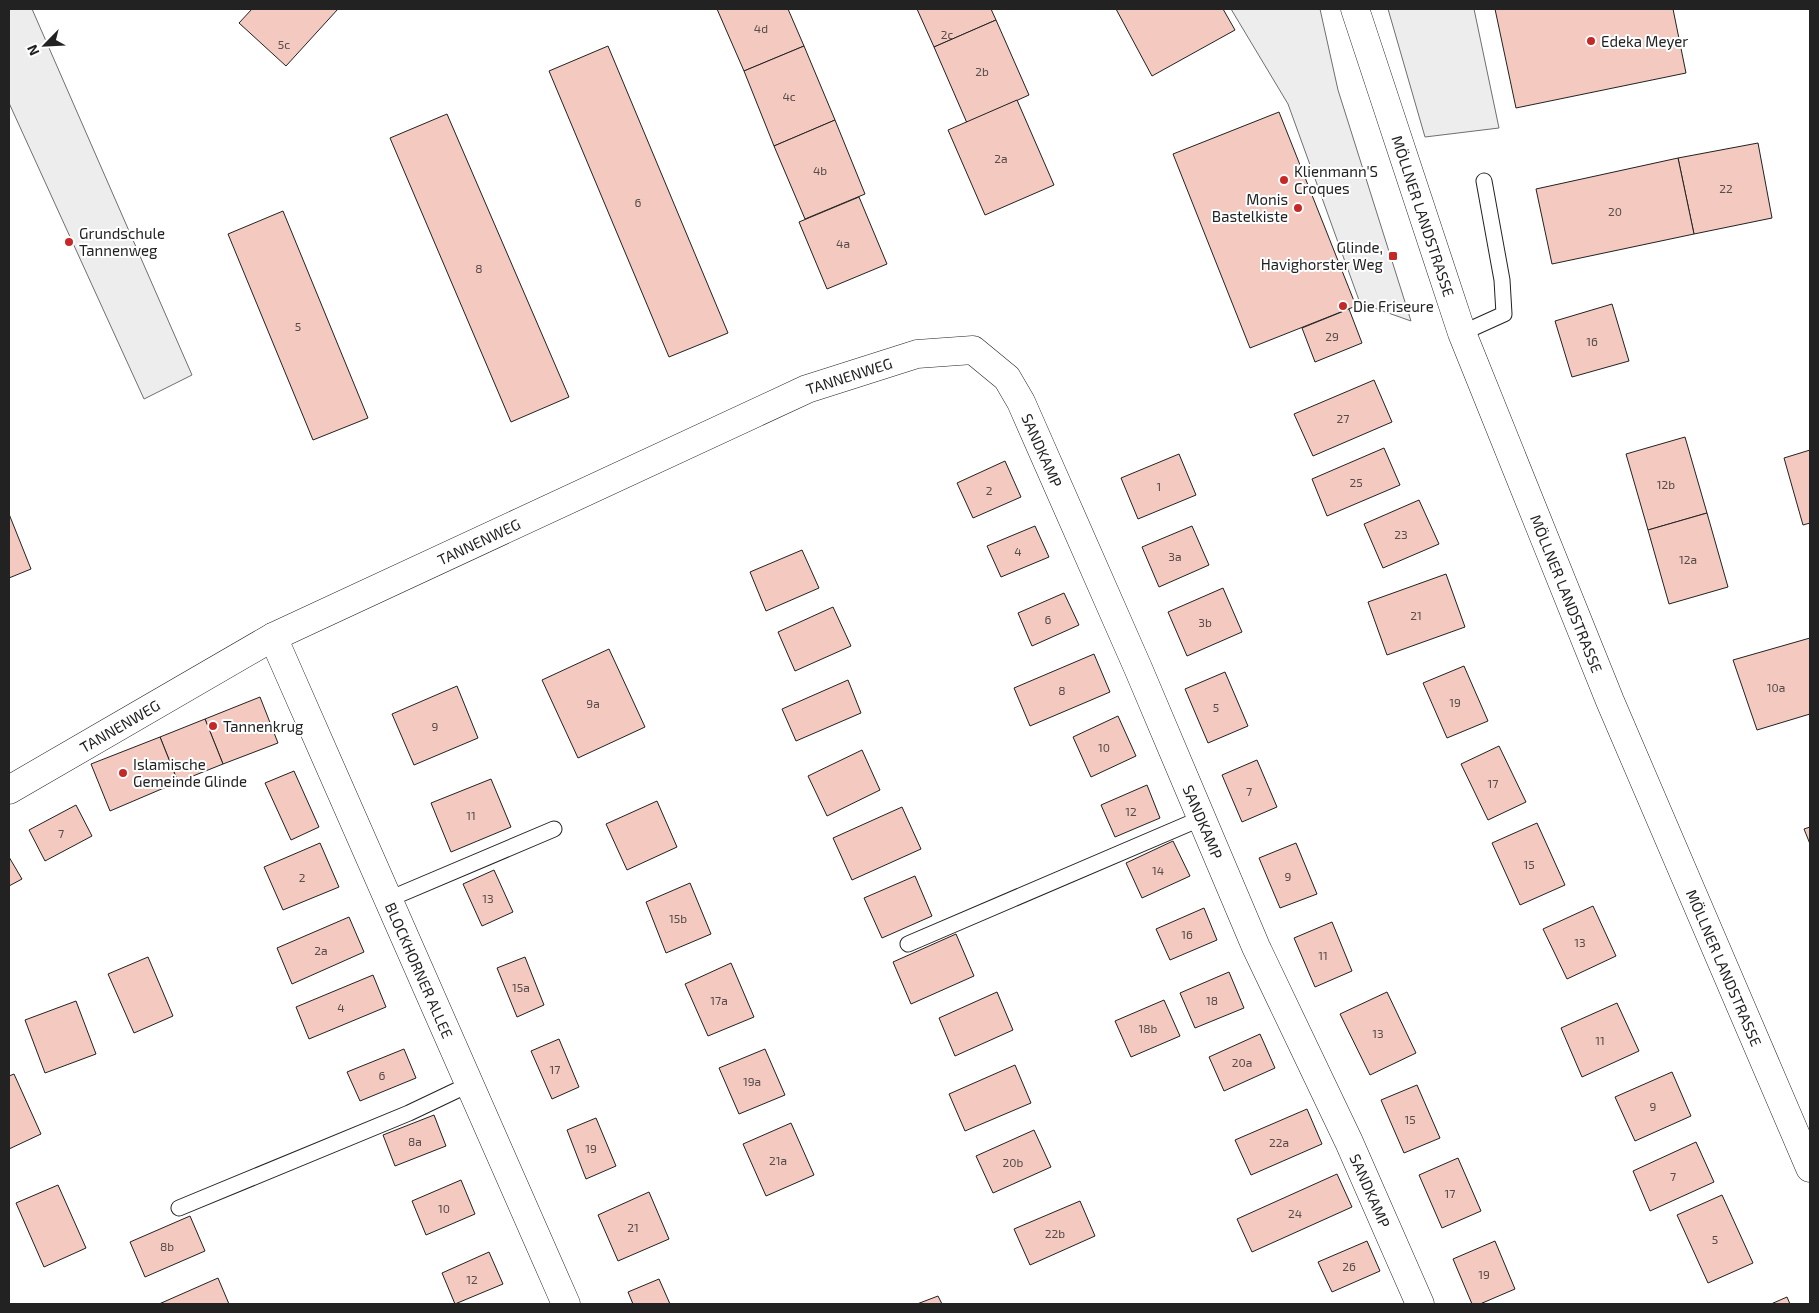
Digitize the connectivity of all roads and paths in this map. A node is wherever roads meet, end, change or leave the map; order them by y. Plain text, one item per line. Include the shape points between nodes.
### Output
1 (1355, 9) edge
2 (1484, 181) dead end
3 (1462, 333) junction
4 (973, 350) joint
5 (273, 637) junction
6 (9, 790) edge
7 (1202, 818) junction
8 (554, 829) dead end
9 (388, 899) junction
10 (908, 944) dead end
11 (470, 1084) junction
12 (1810, 1168) edge
13 (179, 1208) dead end
14 (566, 1304) edge
15 (1420, 1304) edge

1 - 3 street, MÖLLNER LANDSTRASSE
2 - 3 lane via 1502,280 1504,314
3 - 12 street, MÖLLNER LANDSTRASSE via 1607,695
4 - 5 street, TANNENWEG via 917,354 807,389
4 - 7 street, SANDKAMP via 1007,378 1022,402
5 - 6 street, TANNENWEG
5 - 9 street, BLOCKHORNER ALLEE
7 - 10 lane
7 - 15 street, SANDKAMP via 1256,946 1349,1142
8 - 9 lane
9 - 11 street, BLOCKHORNER ALLEE
11 - 13 lane via 409,1113
11 - 14 street, BLOCKHORNER ALLEE

